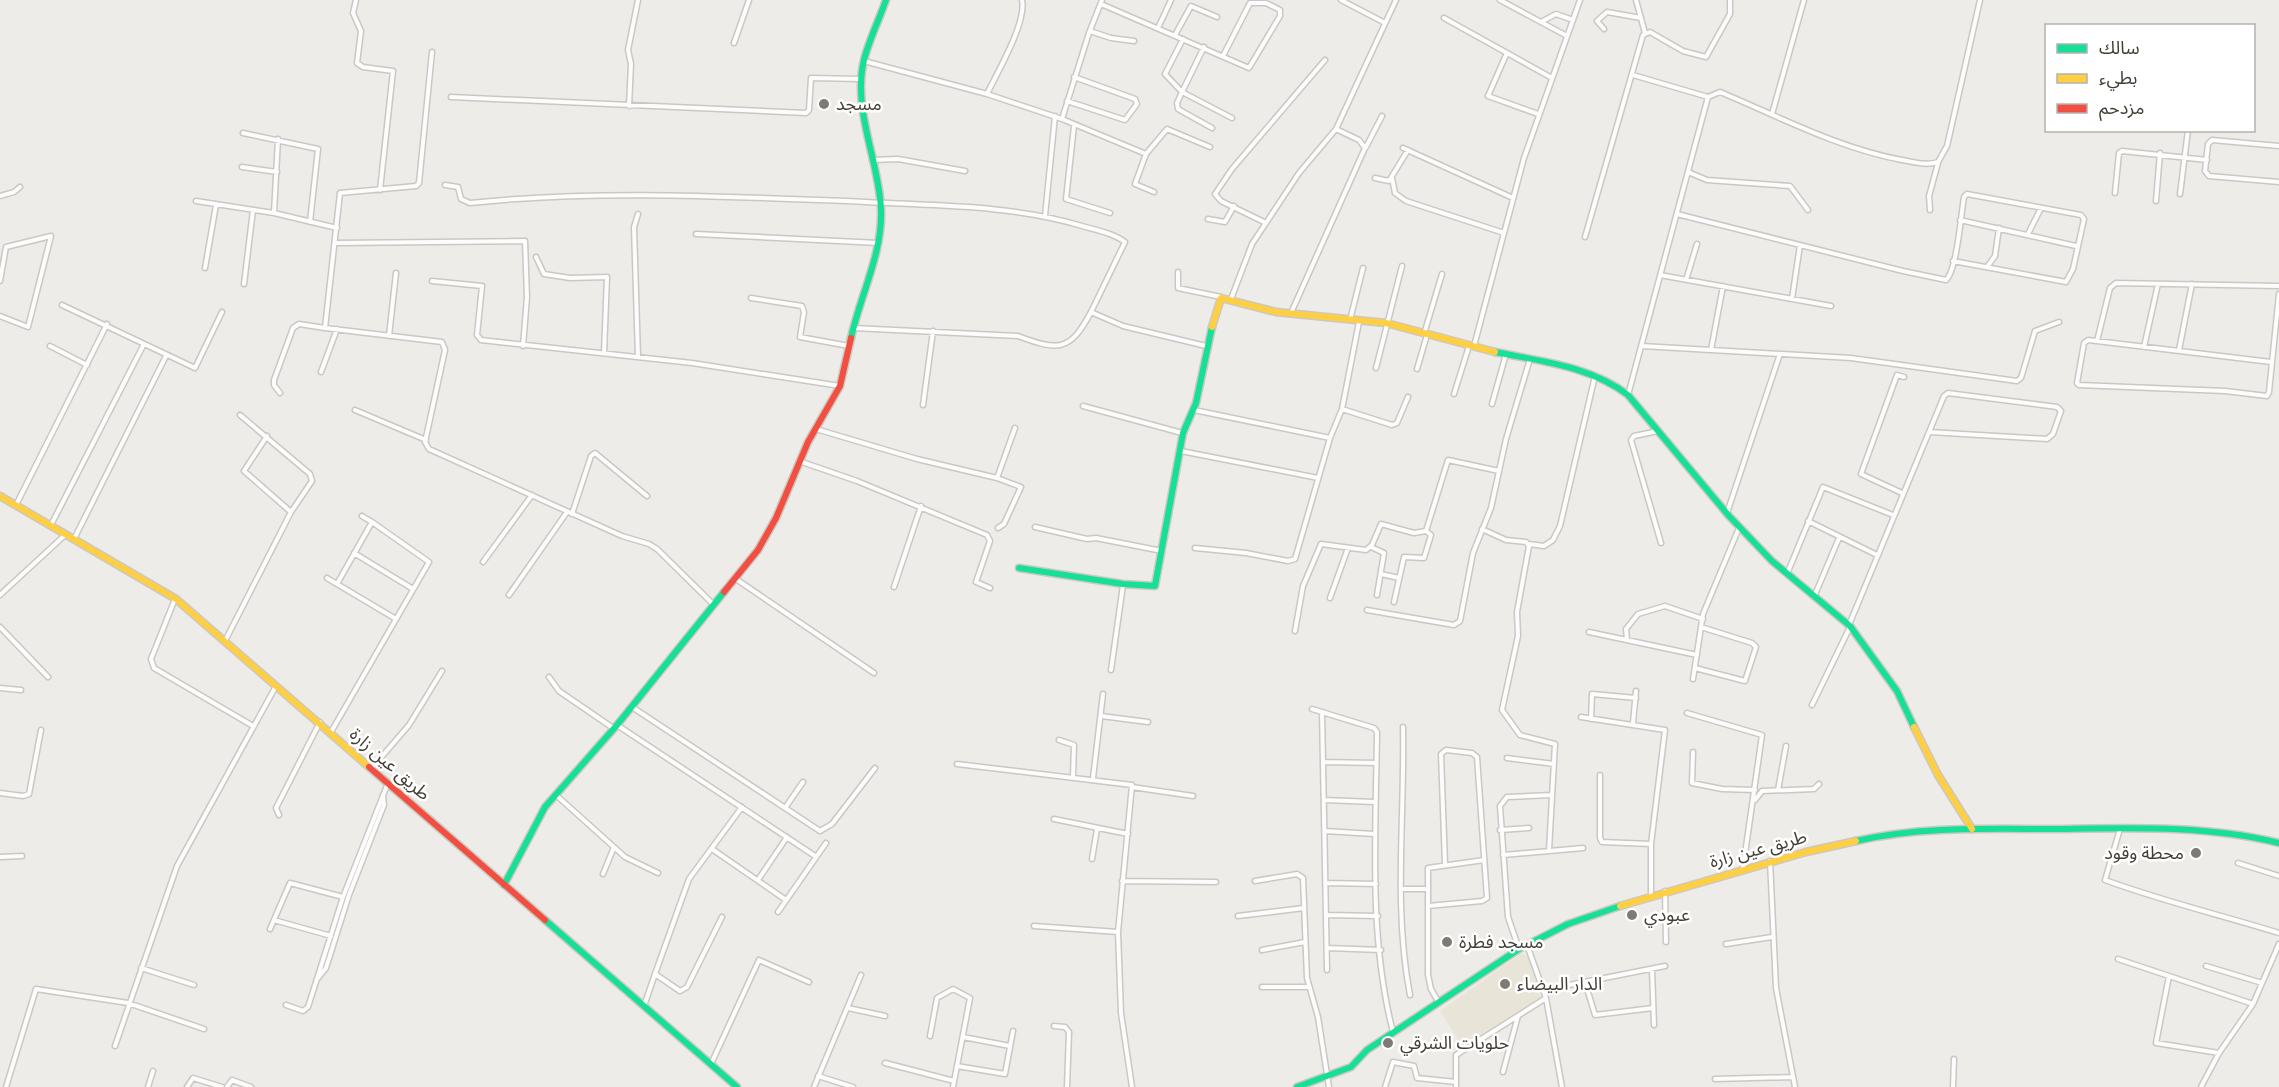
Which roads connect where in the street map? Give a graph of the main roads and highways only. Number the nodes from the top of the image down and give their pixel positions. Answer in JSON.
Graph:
{"nodes":[{"id":1,"x":886,"y":0,"type":"edge"},
{"id":2,"x":0,"y":496,"type":"edge"},
{"id":3,"x":1019,"y":567,"type":"dead end"},
{"id":4,"x":1972,"y":830,"type":"junction"},
{"id":5,"x":2279,"y":843,"type":"edge"},
{"id":6,"x":504,"y":885,"type":"junction"},
{"id":7,"x":737,"y":1087,"type":"edge"},
{"id":8,"x":1297,"y":1087,"type":"edge"}],
"edges":[{"from":1,"to":6,"type":"main road"},
{"from":2,"to":6,"type":"main road","name":"طريق عين زارة"},
{"from":3,"to":4,"type":"main road"},
{"from":4,"to":5,"type":"main road","name":"طريق عين زارة"},
{"from":4,"to":8,"type":"main road","name":"طريق عين زارة"},
{"from":6,"to":7,"type":"main road","name":"طريق عين زارة"}]}
